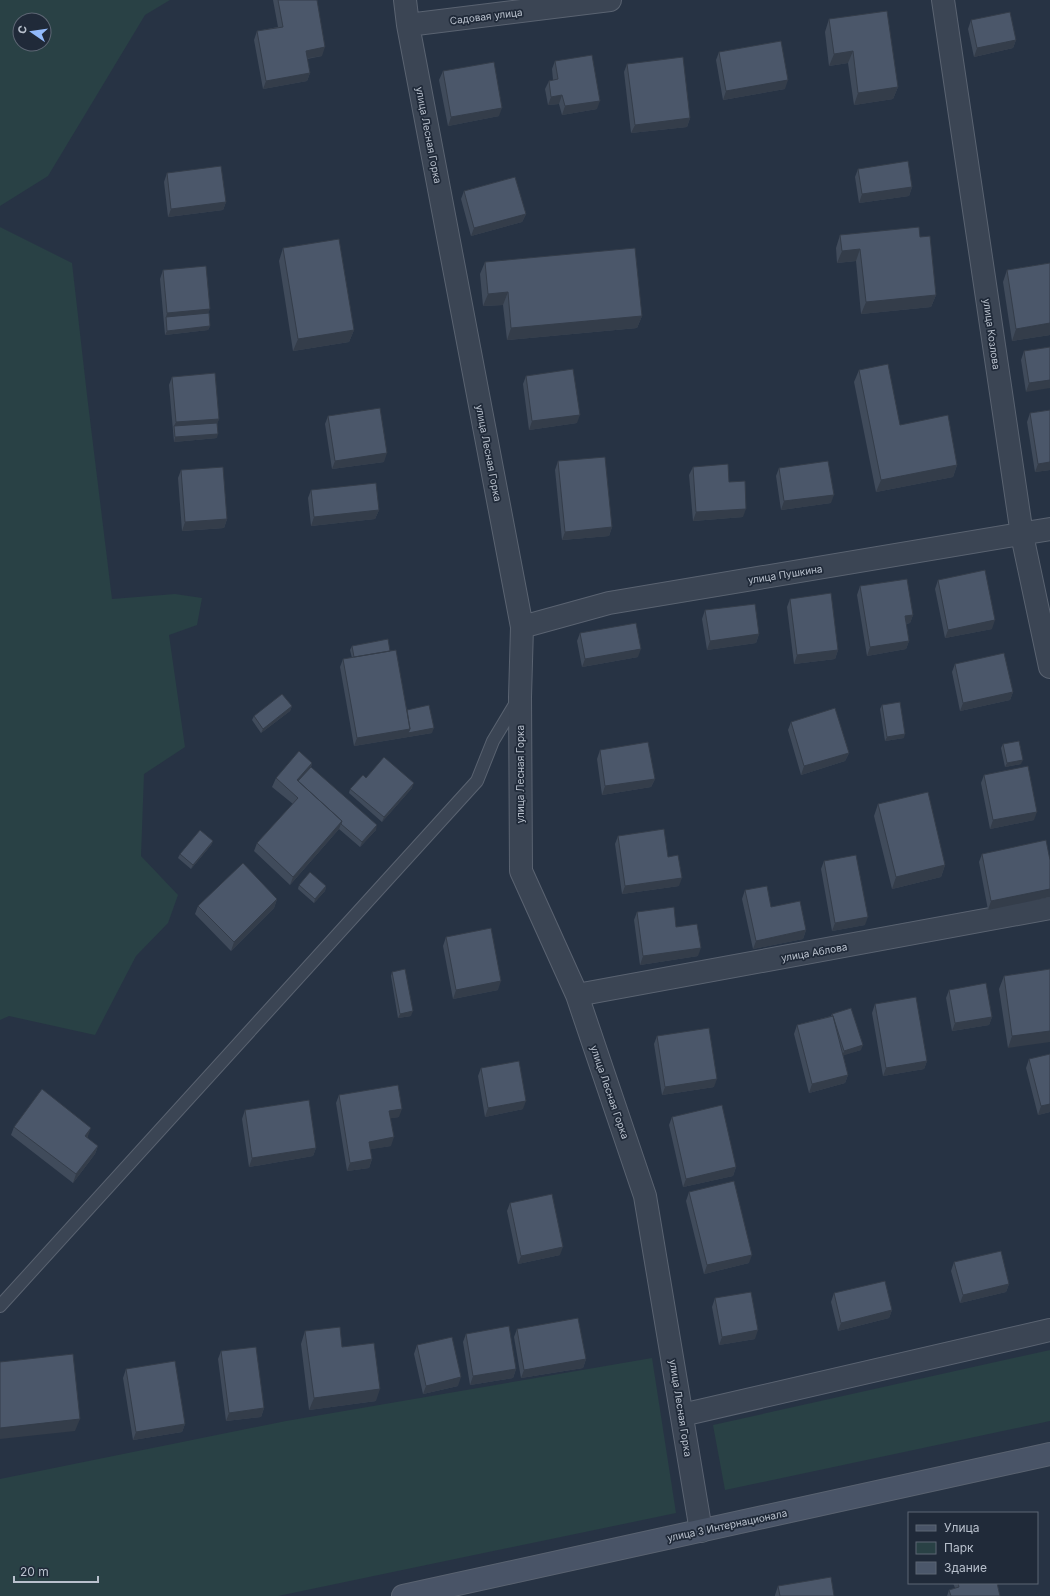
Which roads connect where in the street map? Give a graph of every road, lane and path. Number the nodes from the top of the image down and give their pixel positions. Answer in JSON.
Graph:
{"nodes":[{"id":1,"x":405,"y":0,"type":"edge"},
{"id":2,"x":610,"y":0,"type":"edge"},
{"id":3,"x":943,"y":0,"type":"edge"},
{"id":4,"x":408,"y":26,"type":"junction"},
{"id":5,"x":1050,"y":529,"type":"edge"},
{"id":6,"x":1022,"y":535,"type":"junction"},
{"id":7,"x":522,"y":627,"type":"junction"},
{"id":8,"x":1050,"y":667,"type":"edge"},
{"id":9,"x":520,"y":697,"type":"junction"},
{"id":10,"x":1050,"y":908,"type":"edge"},
{"id":11,"x":577,"y":995,"type":"junction"},
{"id":12,"x":0,"y":1306,"type":"edge"},
{"id":13,"x":1050,"y":1330,"type":"edge"},
{"id":14,"x":682,"y":1415,"type":"junction"},
{"id":15,"x":1050,"y":1454,"type":"edge"},
{"id":16,"x":701,"y":1531,"type":"junction"},
{"id":17,"x":404,"y":1596,"type":"edge"}],
"edges":[{"from":1,"to":4,"type":"street","name":"улица Лесная Горка"},
{"from":2,"to":4,"type":"street","name":"Садовая улица"},
{"from":3,"to":6,"type":"street","name":"улица Козлова"},
{"from":4,"to":7,"type":"street","name":"улица Лесная Горка"},
{"from":5,"to":6,"type":"street","name":"улица Пушкина"},
{"from":6,"to":7,"type":"street","name":"улица Пушкина"},
{"from":6,"to":8,"type":"street","name":"улица Козлова"},
{"from":7,"to":9,"type":"street","name":"улица Лесная Горка"},
{"from":9,"to":11,"type":"street","name":"улица Лесная Горка"},
{"from":9,"to":12,"type":"lane"},
{"from":10,"to":11,"type":"street","name":"улица Аблова"},
{"from":11,"to":14,"type":"street","name":"улица Лесная Горка"},
{"from":13,"to":14,"type":"street"},
{"from":14,"to":16,"type":"street","name":"улица Лесная Горка"},
{"from":15,"to":16,"type":"main road","name":"улица 3 Интернационала"},
{"from":16,"to":17,"type":"main road","name":"улица 3 Интернационала"}]}
